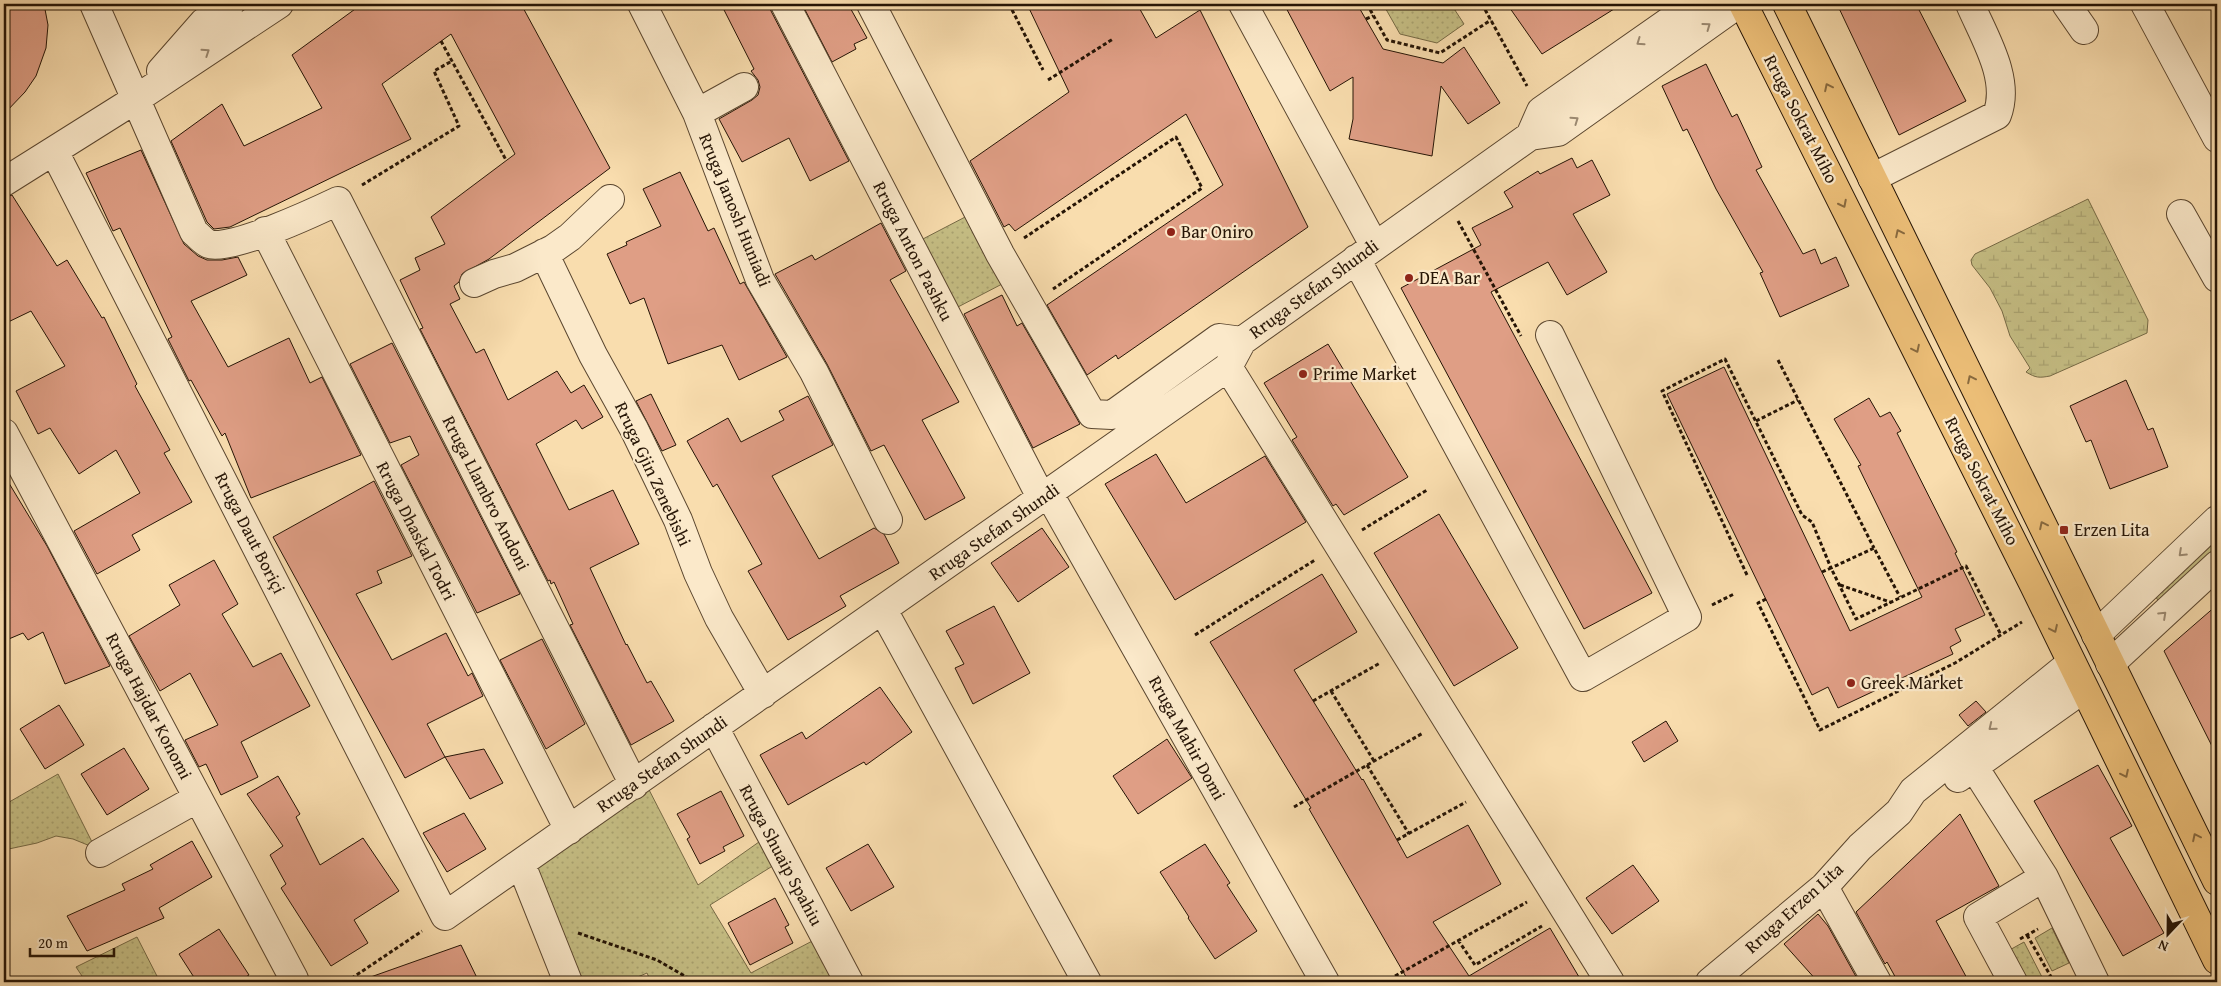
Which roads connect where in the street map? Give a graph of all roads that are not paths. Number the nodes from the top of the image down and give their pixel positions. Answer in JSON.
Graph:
{"nodes":[{"id":1,"x":94,"y":4,"type":"edge"},
{"id":2,"x":230,"y":4,"type":"edge"},
{"id":3,"x":279,"y":4,"type":"edge"},
{"id":4,"x":642,"y":4,"type":"edge"},
{"id":5,"x":784,"y":4,"type":"edge"},
{"id":6,"x":871,"y":4,"type":"edge"},
{"id":7,"x":1243,"y":4,"type":"edge"},
{"id":8,"x":1694,"y":4,"type":"edge"},
{"id":9,"x":1738,"y":4,"type":"edge"},
{"id":10,"x":1743,"y":4,"type":"edge"},
{"id":11,"x":1787,"y":4,"type":"edge"},
{"id":12,"x":1970,"y":4,"type":"edge"},
{"id":13,"x":2066,"y":4,"type":"edge"},
{"id":14,"x":2145,"y":4,"type":"edge"},
{"id":15,"x":2084,"y":30,"type":"dead end"},
{"id":16,"x":744,"y":87,"type":"dead end"},
{"id":17,"x":136,"y":99,"type":"junction"},
{"id":18,"x":697,"y":113,"type":"junction"},
{"id":19,"x":1530,"y":136,"type":"junction"},
{"id":20,"x":2217,"y":138,"type":"edge"},
{"id":21,"x":54,"y":151,"type":"junction"},
{"id":22,"x":1872,"y":178,"type":"junction"},
{"id":23,"x":4,"y":182,"type":"edge"},
{"id":24,"x":610,"y":199,"type":"dead end"},
{"id":25,"x":2181,"y":214,"type":"dead end"},
{"id":26,"x":265,"y":231,"type":"junction"},
{"id":27,"x":1365,"y":252,"type":"junction"},
{"id":28,"x":544,"y":253,"type":"junction"},
{"id":29,"x":2217,"y":278,"type":"edge"},
{"id":30,"x":474,"y":283,"type":"dead end"},
{"id":31,"x":1550,"y":335,"type":"road end"},
{"id":32,"x":1242,"y":341,"type":"junction"},
{"id":33,"x":1228,"y":367,"type":"junction"},
{"id":34,"x":4,"y":433,"type":"edge"},
{"id":35,"x":1045,"y":497,"type":"junction"},
{"id":36,"x":888,"y":520,"type":"dead end"},
{"id":37,"x":2217,"y":520,"type":"edge"},
{"id":38,"x":2217,"y":565,"type":"edge"},
{"id":39,"x":883,"y":610,"type":"junction"},
{"id":40,"x":2096,"y":635,"type":"junction"},
{"id":41,"x":2070,"y":664,"type":"junction"},
{"id":42,"x":2110,"y":664,"type":"junction"},
{"id":43,"x":2083,"y":689,"type":"junction"},
{"id":44,"x":763,"y":694,"type":"junction"},
{"id":45,"x":714,"y":727,"type":"junction"},
{"id":46,"x":1974,"y":767,"type":"junction"},
{"id":47,"x":634,"y":784,"type":"junction"},
{"id":48,"x":198,"y":798,"type":"junction"},
{"id":49,"x":1899,"y":812,"type":"junction"},
{"id":50,"x":569,"y":830,"type":"junction"},
{"id":51,"x":100,"y":853,"type":"dead end"},
{"id":52,"x":521,"y":864,"type":"junction"},
{"id":53,"x":2044,"y":877,"type":"junction"},
{"id":54,"x":2217,"y":881,"type":"edge"},
{"id":55,"x":1824,"y":887,"type":"junction"},
{"id":56,"x":445,"y":916,"type":"joint"},
{"id":57,"x":2217,"y":960,"type":"edge"},
{"id":58,"x":1737,"y":973,"type":"edge"},
{"id":59,"x":294,"y":979,"type":"dead end"},
{"id":60,"x":568,"y":982,"type":"edge"},
{"id":61,"x":849,"y":982,"type":"edge"},
{"id":62,"x":1087,"y":982,"type":"edge"},
{"id":63,"x":1325,"y":982,"type":"edge"},
{"id":64,"x":1610,"y":982,"type":"edge"},
{"id":65,"x":1710,"y":982,"type":"edge"},
{"id":66,"x":1877,"y":982,"type":"edge"},
{"id":67,"x":2013,"y":982,"type":"edge"},
{"id":68,"x":2095,"y":982,"type":"edge"}],
"edges":[{"from":1,"to":17,"type":"street"},
{"from":2,"to":17,"type":"street"},
{"from":17,"to":3,"type":"street","one_way":true},
{"from":4,"to":18,"type":"street","name":"Rruga Janosh Huniadi"},
{"from":5,"to":35,"type":"street","name":"Rruga Anton Pashku"},
{"from":6,"to":32,"type":"street"},
{"from":7,"to":27,"type":"street"},
{"from":8,"to":19,"type":"street","one_way":true},
{"from":19,"to":9,"type":"street","name":"Rruga Stefan Shundi","one_way":true},
{"from":10,"to":41,"type":"main road","name":"Rruga Sokrat Miho","one_way":true},
{"from":22,"to":11,"type":"main road","name":"Rruga Sokrat Miho","one_way":true},
{"from":12,"to":22,"type":"street"},
{"from":13,"to":15,"type":"street"},
{"from":14,"to":20,"type":"street"},
{"from":16,"to":18,"type":"street"},
{"from":17,"to":21,"type":"street"},
{"from":17,"to":26,"type":"street"},
{"from":18,"to":36,"type":"street","name":"Rruga Janosh Huniadi"},
{"from":19,"to":27,"type":"street","name":"Rruga Stefan Shundi"},
{"from":21,"to":23,"type":"street"},
{"from":21,"to":56,"type":"street","name":"Rruga Daut Boriçi"},
{"from":40,"to":22,"type":"main road","name":"Rruga Sokrat Miho","one_way":true},
{"from":24,"to":28,"type":"street"},
{"from":25,"to":29,"type":"street"},
{"from":26,"to":47,"type":"street","name":"Rruga Llambro Andoni"},
{"from":26,"to":50,"type":"street","name":"Rruga Dhaskal Todri"},
{"from":27,"to":31,"type":"street"},
{"from":27,"to":32,"type":"street","name":"Rruga Stefan Shundi"},
{"from":28,"to":30,"type":"street"},
{"from":28,"to":44,"type":"street","name":"Rruga Gjin Zenebishi"},
{"from":32,"to":33,"type":"street","name":"Rruga Stefan Shundi"},
{"from":33,"to":35,"type":"street","name":"Rruga Stefan Shundi"},
{"from":33,"to":64,"type":"street"},
{"from":34,"to":48,"type":"street","name":"Rruga Hajdar Konomi"},
{"from":35,"to":39,"type":"street","name":"Rruga Stefan Shundi"},
{"from":35,"to":63,"type":"street","name":"Rruga Mahir Domi"},
{"from":37,"to":40,"type":"street","one_way":true},
{"from":42,"to":38,"type":"street","one_way":true},
{"from":39,"to":44,"type":"street","name":"Rruga Stefan Shundi"},
{"from":39,"to":62,"type":"street"},
{"from":40,"to":41,"type":"main road"},
{"from":40,"to":42,"type":"main road","name":"Rruga Sokrat Miho"},
{"from":41,"to":43,"type":"main road","name":"Rruga Sokrat Miho"},
{"from":41,"to":49,"type":"street","name":"Rruga Erzen Lita","one_way":true},
{"from":42,"to":43,"type":"main road"},
{"from":54,"to":42,"type":"main road","name":"Rruga Sokrat Miho","one_way":true},
{"from":43,"to":46,"type":"street","name":"Rruga Erzen Lita"},
{"from":43,"to":57,"type":"main road","name":"Rruga Sokrat Miho","one_way":true},
{"from":44,"to":45,"type":"street","name":"Rruga Stefan Shundi"},
{"from":45,"to":47,"type":"street","name":"Rruga Stefan Shundi"},
{"from":45,"to":61,"type":"street","name":"Rruga Shuaip Spahiu"},
{"from":46,"to":49,"type":"street","name":"Rruga Erzen Lita"},
{"from":46,"to":53,"type":"street"},
{"from":47,"to":50,"type":"street","name":"Rruga Stefan Shundi"},
{"from":48,"to":51,"type":"street"},
{"from":48,"to":59,"type":"street","name":"Rruga Hajdar Konomi"},
{"from":49,"to":55,"type":"street","name":"Rruga Erzen Lita"},
{"from":50,"to":52,"type":"street","name":"Rruga Stefan Shundi"},
{"from":52,"to":56,"type":"street","name":"Rruga Stefan Shundi"},
{"from":52,"to":60,"type":"street"},
{"from":53,"to":67,"type":"street"},
{"from":53,"to":68,"type":"street"},
{"from":55,"to":58,"type":"street","name":"Rruga Erzen Lita"},
{"from":55,"to":66,"type":"street"},
{"from":58,"to":65,"type":"street","name":"Rruga Erzen Lita"}]}
